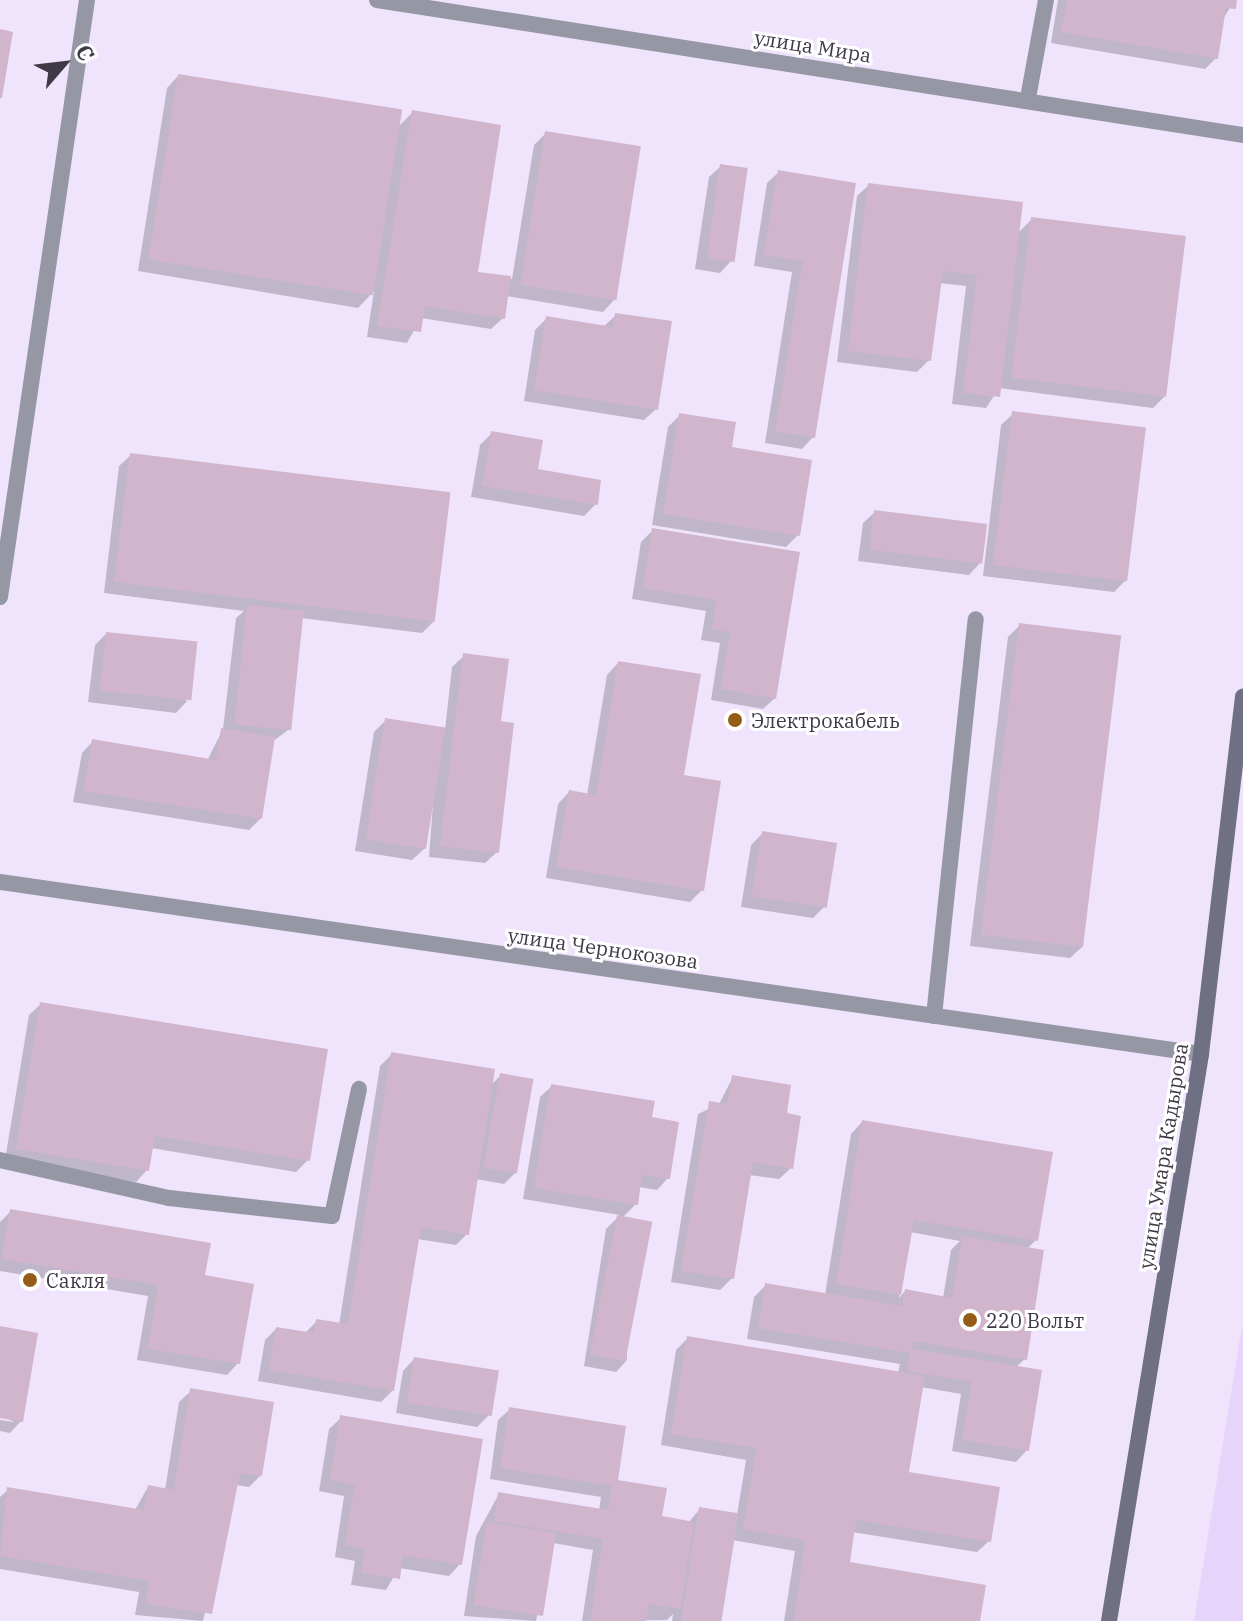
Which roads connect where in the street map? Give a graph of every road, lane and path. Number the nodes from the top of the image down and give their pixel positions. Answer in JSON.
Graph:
{"nodes":[{"id":1,"x":87,"y":0,"type":"edge"},
{"id":2,"x":377,"y":0,"type":"edge"},
{"id":3,"x":1046,"y":0,"type":"edge"},
{"id":4,"x":1028,"y":98,"type":"junction"},
{"id":5,"x":1243,"y":135,"type":"edge"},
{"id":6,"x":0,"y":597,"type":"edge"},
{"id":7,"x":976,"y":619,"type":"dead end"},
{"id":8,"x":1243,"y":696,"type":"edge"},
{"id":9,"x":0,"y":882,"type":"edge"},
{"id":10,"x":934,"y":1016,"type":"junction"},
{"id":11,"x":1201,"y":1054,"type":"junction"},
{"id":12,"x":359,"y":1089,"type":"dead end"},
{"id":13,"x":0,"y":1160,"type":"edge"},
{"id":14,"x":1109,"y":1621,"type":"edge"}],
"edges":[{"from":1,"to":6,"type":"street"},
{"from":2,"to":4,"type":"street","name":"улица Мира"},
{"from":3,"to":4,"type":"street"},
{"from":4,"to":5,"type":"street","name":"улица Мира"},
{"from":7,"to":10,"type":"street"},
{"from":8,"to":11,"type":"main road","name":"улица Умара Кадырова"},
{"from":9,"to":10,"type":"street","name":"улица Чернокозова"},
{"from":10,"to":11,"type":"street","name":"улица Чернокозова"},
{"from":11,"to":14,"type":"main road","name":"улица Умара Кадырова"},
{"from":12,"to":13,"type":"street"}]}
